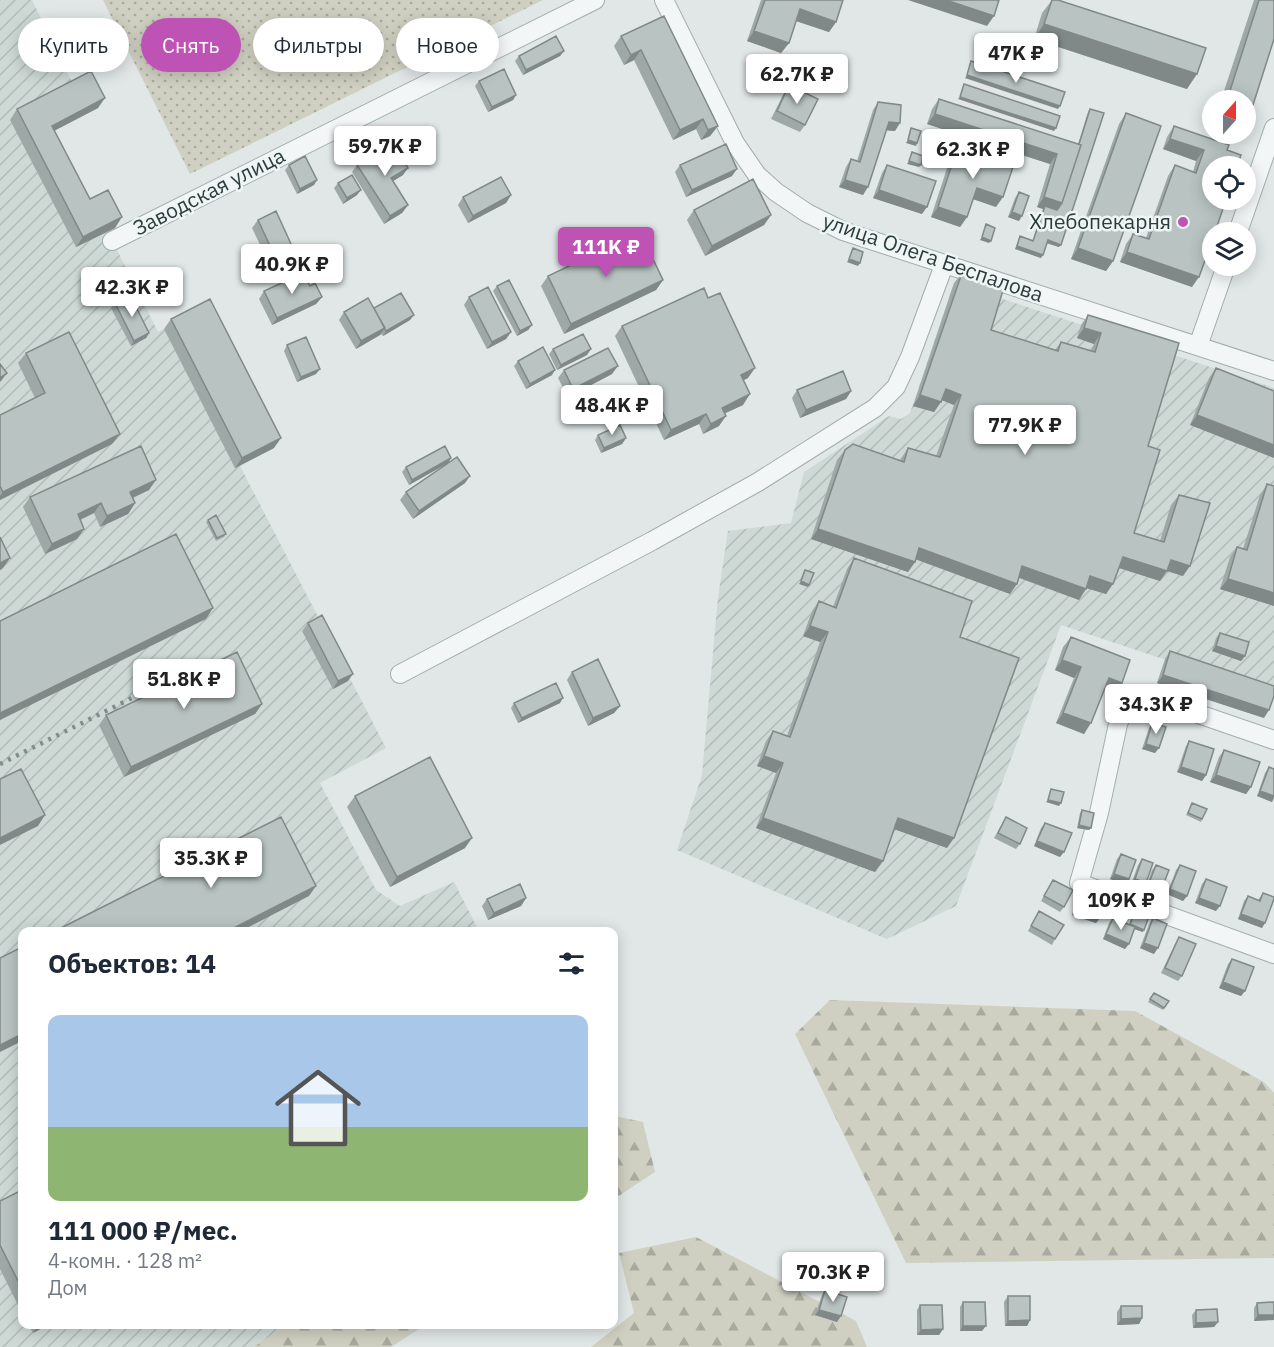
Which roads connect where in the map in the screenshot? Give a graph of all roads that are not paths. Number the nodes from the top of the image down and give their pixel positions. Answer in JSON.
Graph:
{"nodes":[{"id":1,"x":595,"y":0,"type":"edge"},
{"id":2,"x":664,"y":0,"type":"edge"},
{"id":3,"x":1274,"y":128,"type":"edge"},
{"id":4,"x":1241,"y":222,"type":"edge"},
{"id":5,"x":112,"y":241,"type":"dead end"},
{"id":6,"x":944,"y":264,"type":"junction"},
{"id":7,"x":1222,"y":276,"type":"edge"},
{"id":8,"x":1198,"y":346,"type":"junction"},
{"id":9,"x":1274,"y":371,"type":"edge"},
{"id":10,"x":399,"y":674,"type":"dead end"},
{"id":11,"x":1274,"y":740,"type":"edge"},
{"id":12,"x":1274,"y":954,"type":"edge"}],
"edges":[{"from":1,"to":5,"type":"street","name":"Заводская улица"},
{"from":2,"to":6,"type":"street","name":"улица Олега Беспалова"},
{"from":3,"to":4,"type":"street"},
{"from":6,"to":8,"type":"street","name":"улица Олега Беспалова"},
{"from":6,"to":10,"type":"street"},
{"from":7,"to":8,"type":"street"},
{"from":8,"to":9,"type":"street","name":"улица Олега Беспалова"},
{"from":11,"to":12,"type":"street"}]}
